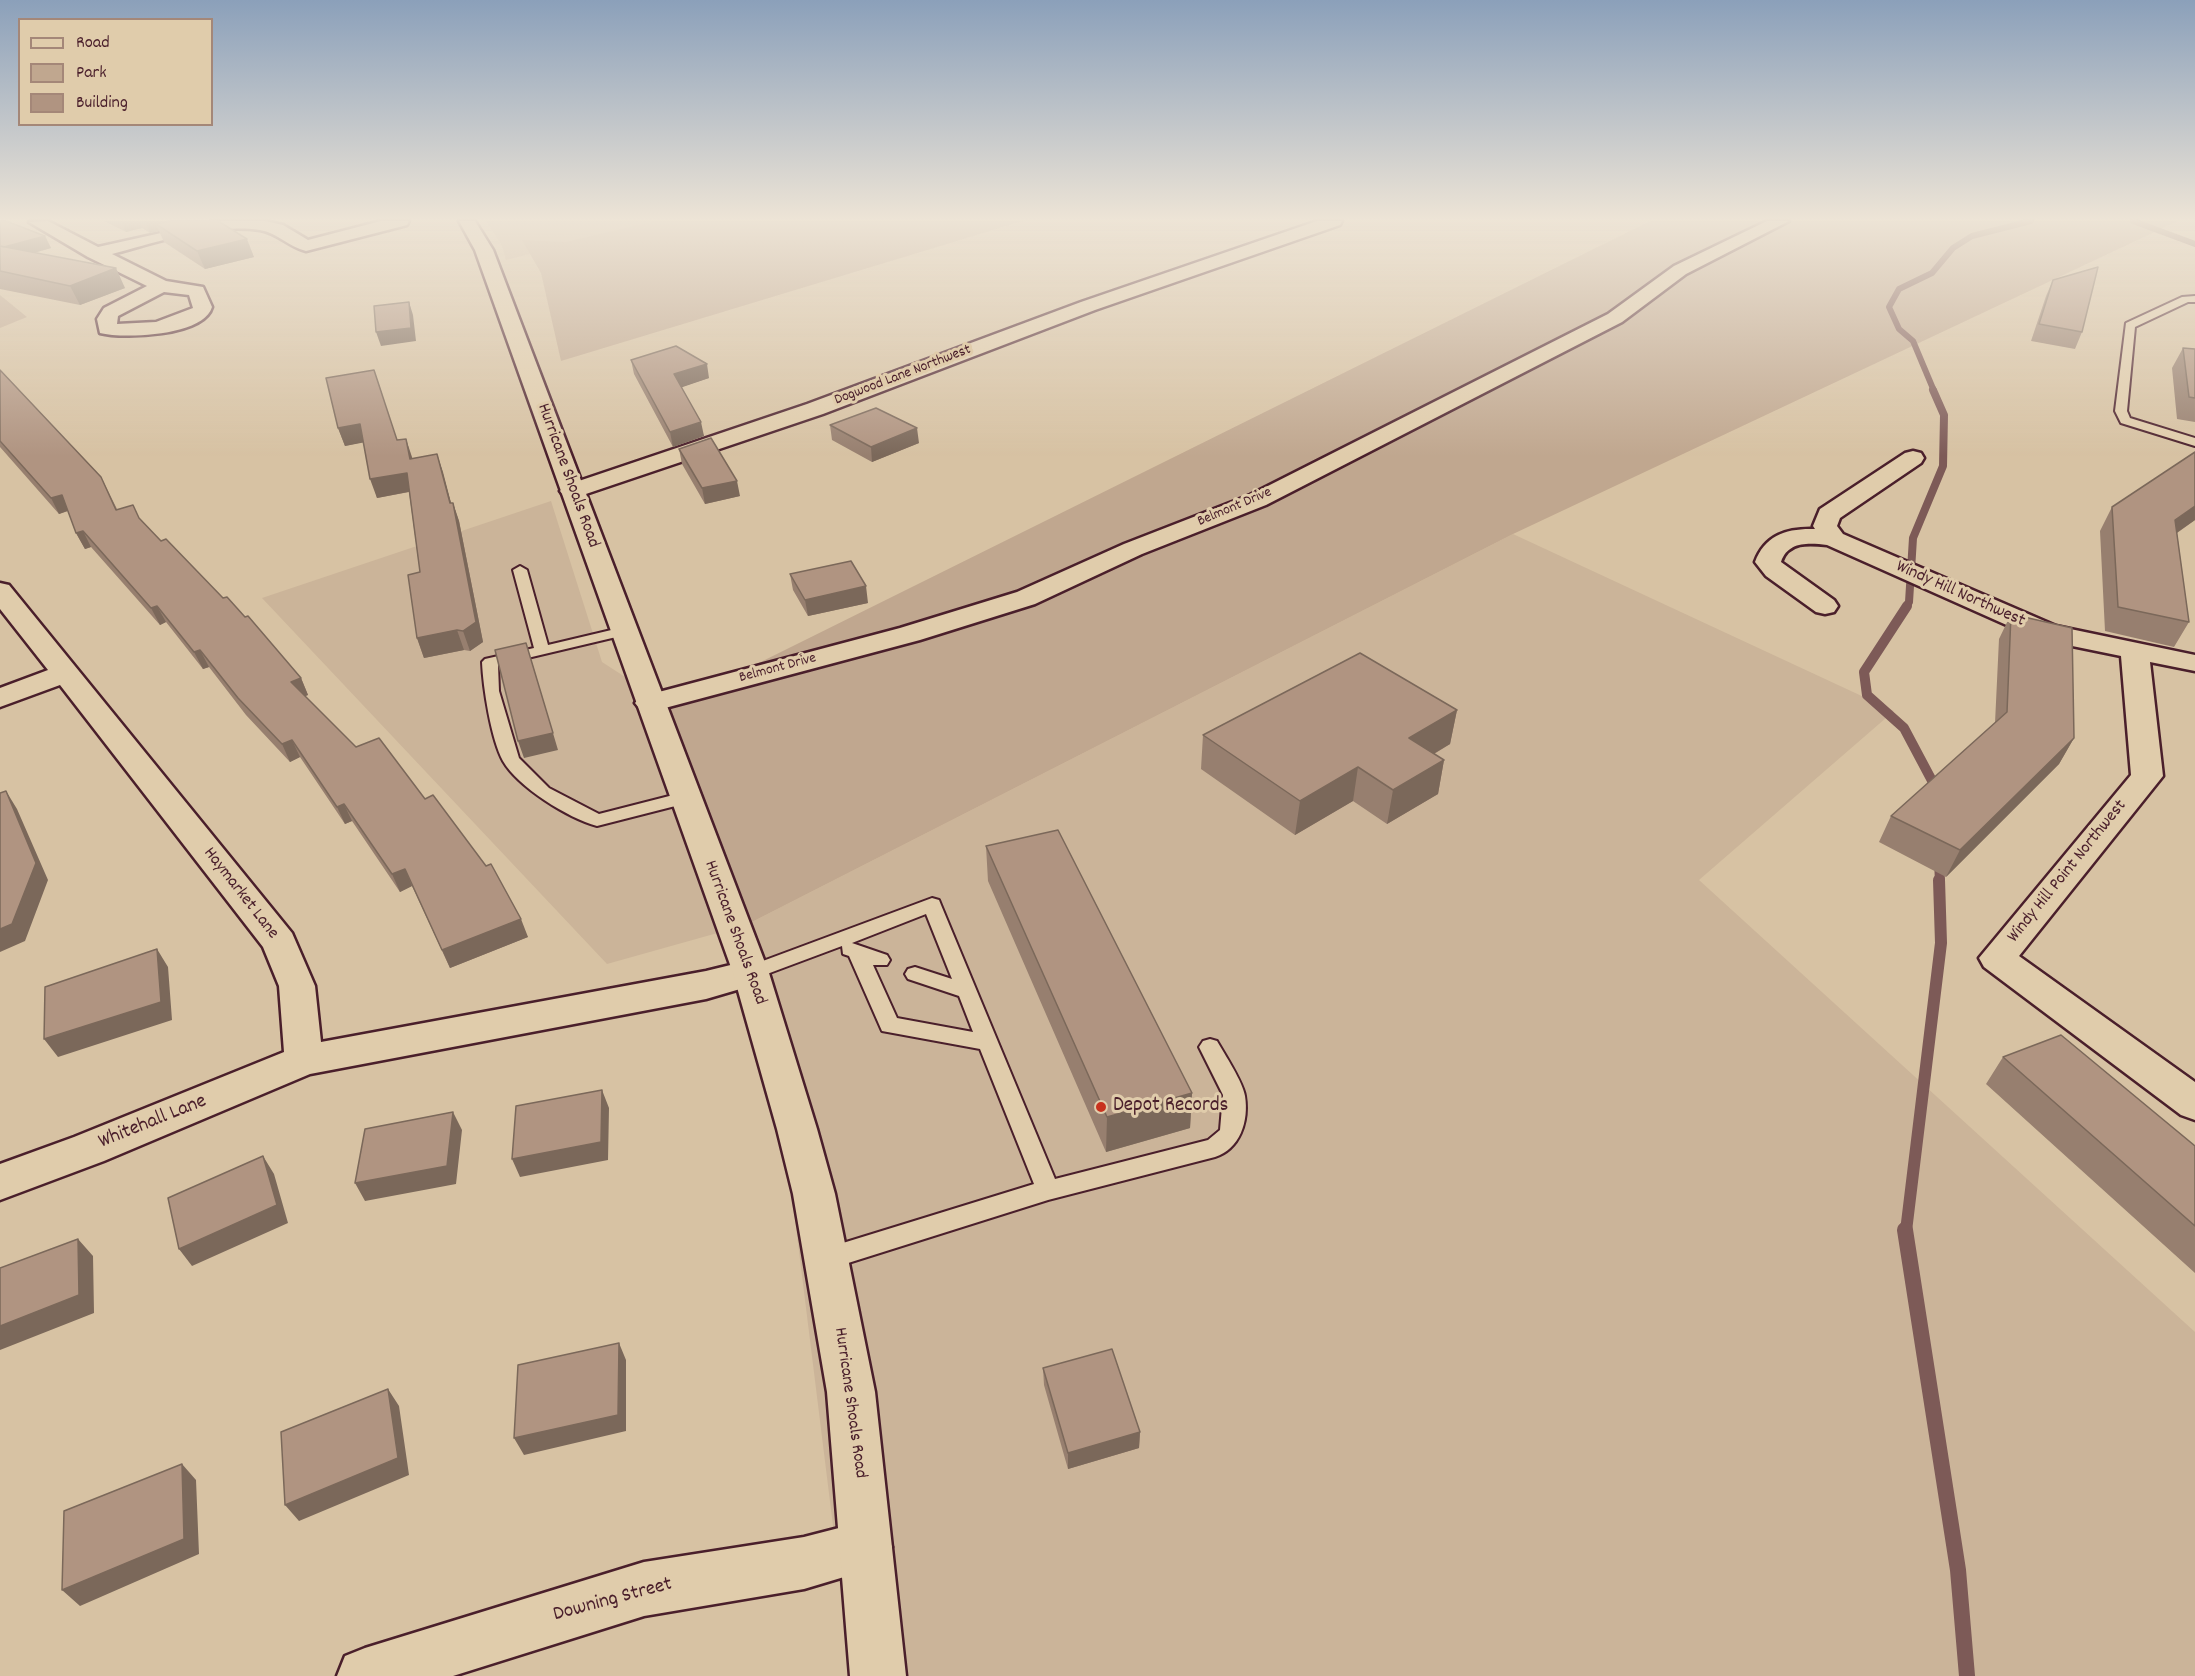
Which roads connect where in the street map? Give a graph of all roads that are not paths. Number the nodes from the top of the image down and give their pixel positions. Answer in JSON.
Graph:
{"nodes":[{"id":1,"x":502,"y":299,"type":"edge"},
{"id":2,"x":1108,"y":299,"type":"edge"},
{"id":3,"x":1640,"y":299,"type":"edge"},
{"id":4,"x":2186,"y":299,"type":"edge"},
{"id":5,"x":2195,"y":442,"type":"edge"},
{"id":6,"x":1913,"y":458,"type":"dead end"},
{"id":7,"x":572,"y":490,"type":"junction"},
{"id":8,"x":1834,"y":539,"type":"junction"},
{"id":9,"x":520,"y":570,"type":"dead end"},
{"id":10,"x":0,"y":591,"type":"edge"},
{"id":11,"x":1824,"y":606,"type":"dead end"},
{"id":12,"x":624,"y":631,"type":"junction"},
{"id":13,"x":542,"y":651,"type":"junction"},
{"id":14,"x":2135,"y":651,"type":"junction"},
{"id":15,"x":2195,"y":663,"type":"edge"},
{"id":16,"x":65,"y":674,"type":"junction"},
{"id":17,"x":0,"y":698,"type":"edge"},
{"id":18,"x":650,"y":703,"type":"junction"},
{"id":19,"x":685,"y":798,"type":"junction"},
{"id":20,"x":832,"y":943,"type":"junction"},
{"id":21,"x":857,"y":951,"type":"junction"},
{"id":22,"x":880,"y":960,"type":"dead end"},
{"id":23,"x":751,"y":973,"type":"junction"},
{"id":24,"x":915,"y":974,"type":"dead end"},
{"id":25,"x":969,"y":992,"type":"junction"},
{"id":26,"x":990,"y":1043,"type":"junction"},
{"id":27,"x":1210,"y":1047,"type":"dead end"},
{"id":28,"x":304,"y":1060,"type":"junction"},
{"id":29,"x":2195,"y":1104,"type":"edge"},
{"id":30,"x":0,"y":1182,"type":"edge"},
{"id":31,"x":1048,"y":1190,"type":"junction"},
{"id":32,"x":826,"y":1259,"type":"junction"},
{"id":33,"x":866,"y":1547,"type":"junction"},
{"id":34,"x":365,"y":1676,"type":"edge"},
{"id":35,"x":878,"y":1676,"type":"edge"}],
"edges":[{"from":1,"to":7,"type":"street","name":"Hurricane Shoals Road"},
{"from":2,"to":7,"type":"street","name":"Dogwood Lane Northwest"},
{"from":3,"to":18,"type":"street","name":"Belmont Drive"},
{"from":4,"to":5,"type":"lane"},
{"from":6,"to":8,"type":"street"},
{"from":7,"to":12,"type":"street","name":"Hurricane Shoals Road"},
{"from":8,"to":11,"type":"street","name":"Windy Hill Northwest"},
{"from":8,"to":14,"type":"street","name":"Windy Hill Northwest"},
{"from":9,"to":13,"type":"lane"},
{"from":10,"to":16,"type":"street","name":"Haymarket Lane"},
{"from":12,"to":13,"type":"lane"},
{"from":12,"to":18,"type":"street","name":"Hurricane Shoals Road"},
{"from":13,"to":19,"type":"lane"},
{"from":14,"to":15,"type":"street","name":"Windy Hill Northwest"},
{"from":14,"to":29,"type":"street","name":"Windy Hill Point Northwest"},
{"from":16,"to":17,"type":"street"},
{"from":16,"to":28,"type":"street","name":"Haymarket Lane"},
{"from":18,"to":19,"type":"street","name":"Hurricane Shoals Road"},
{"from":19,"to":23,"type":"street","name":"Hurricane Shoals Road"},
{"from":20,"to":21,"type":"lane"},
{"from":20,"to":23,"type":"lane"},
{"from":20,"to":25,"type":"lane"},
{"from":21,"to":22,"type":"lane"},
{"from":21,"to":26,"type":"lane"},
{"from":23,"to":28,"type":"street"},
{"from":23,"to":32,"type":"street","name":"Hurricane Shoals Road"},
{"from":24,"to":25,"type":"lane"},
{"from":25,"to":26,"type":"lane"},
{"from":26,"to":31,"type":"lane"},
{"from":27,"to":31,"type":"lane"},
{"from":28,"to":30,"type":"street","name":"Whitehall Lane"},
{"from":31,"to":32,"type":"lane"},
{"from":32,"to":33,"type":"street","name":"Hurricane Shoals Road"},
{"from":33,"to":34,"type":"street","name":"Downing Street"},
{"from":33,"to":35,"type":"street","name":"Hurricane Shoals Road"}]}
